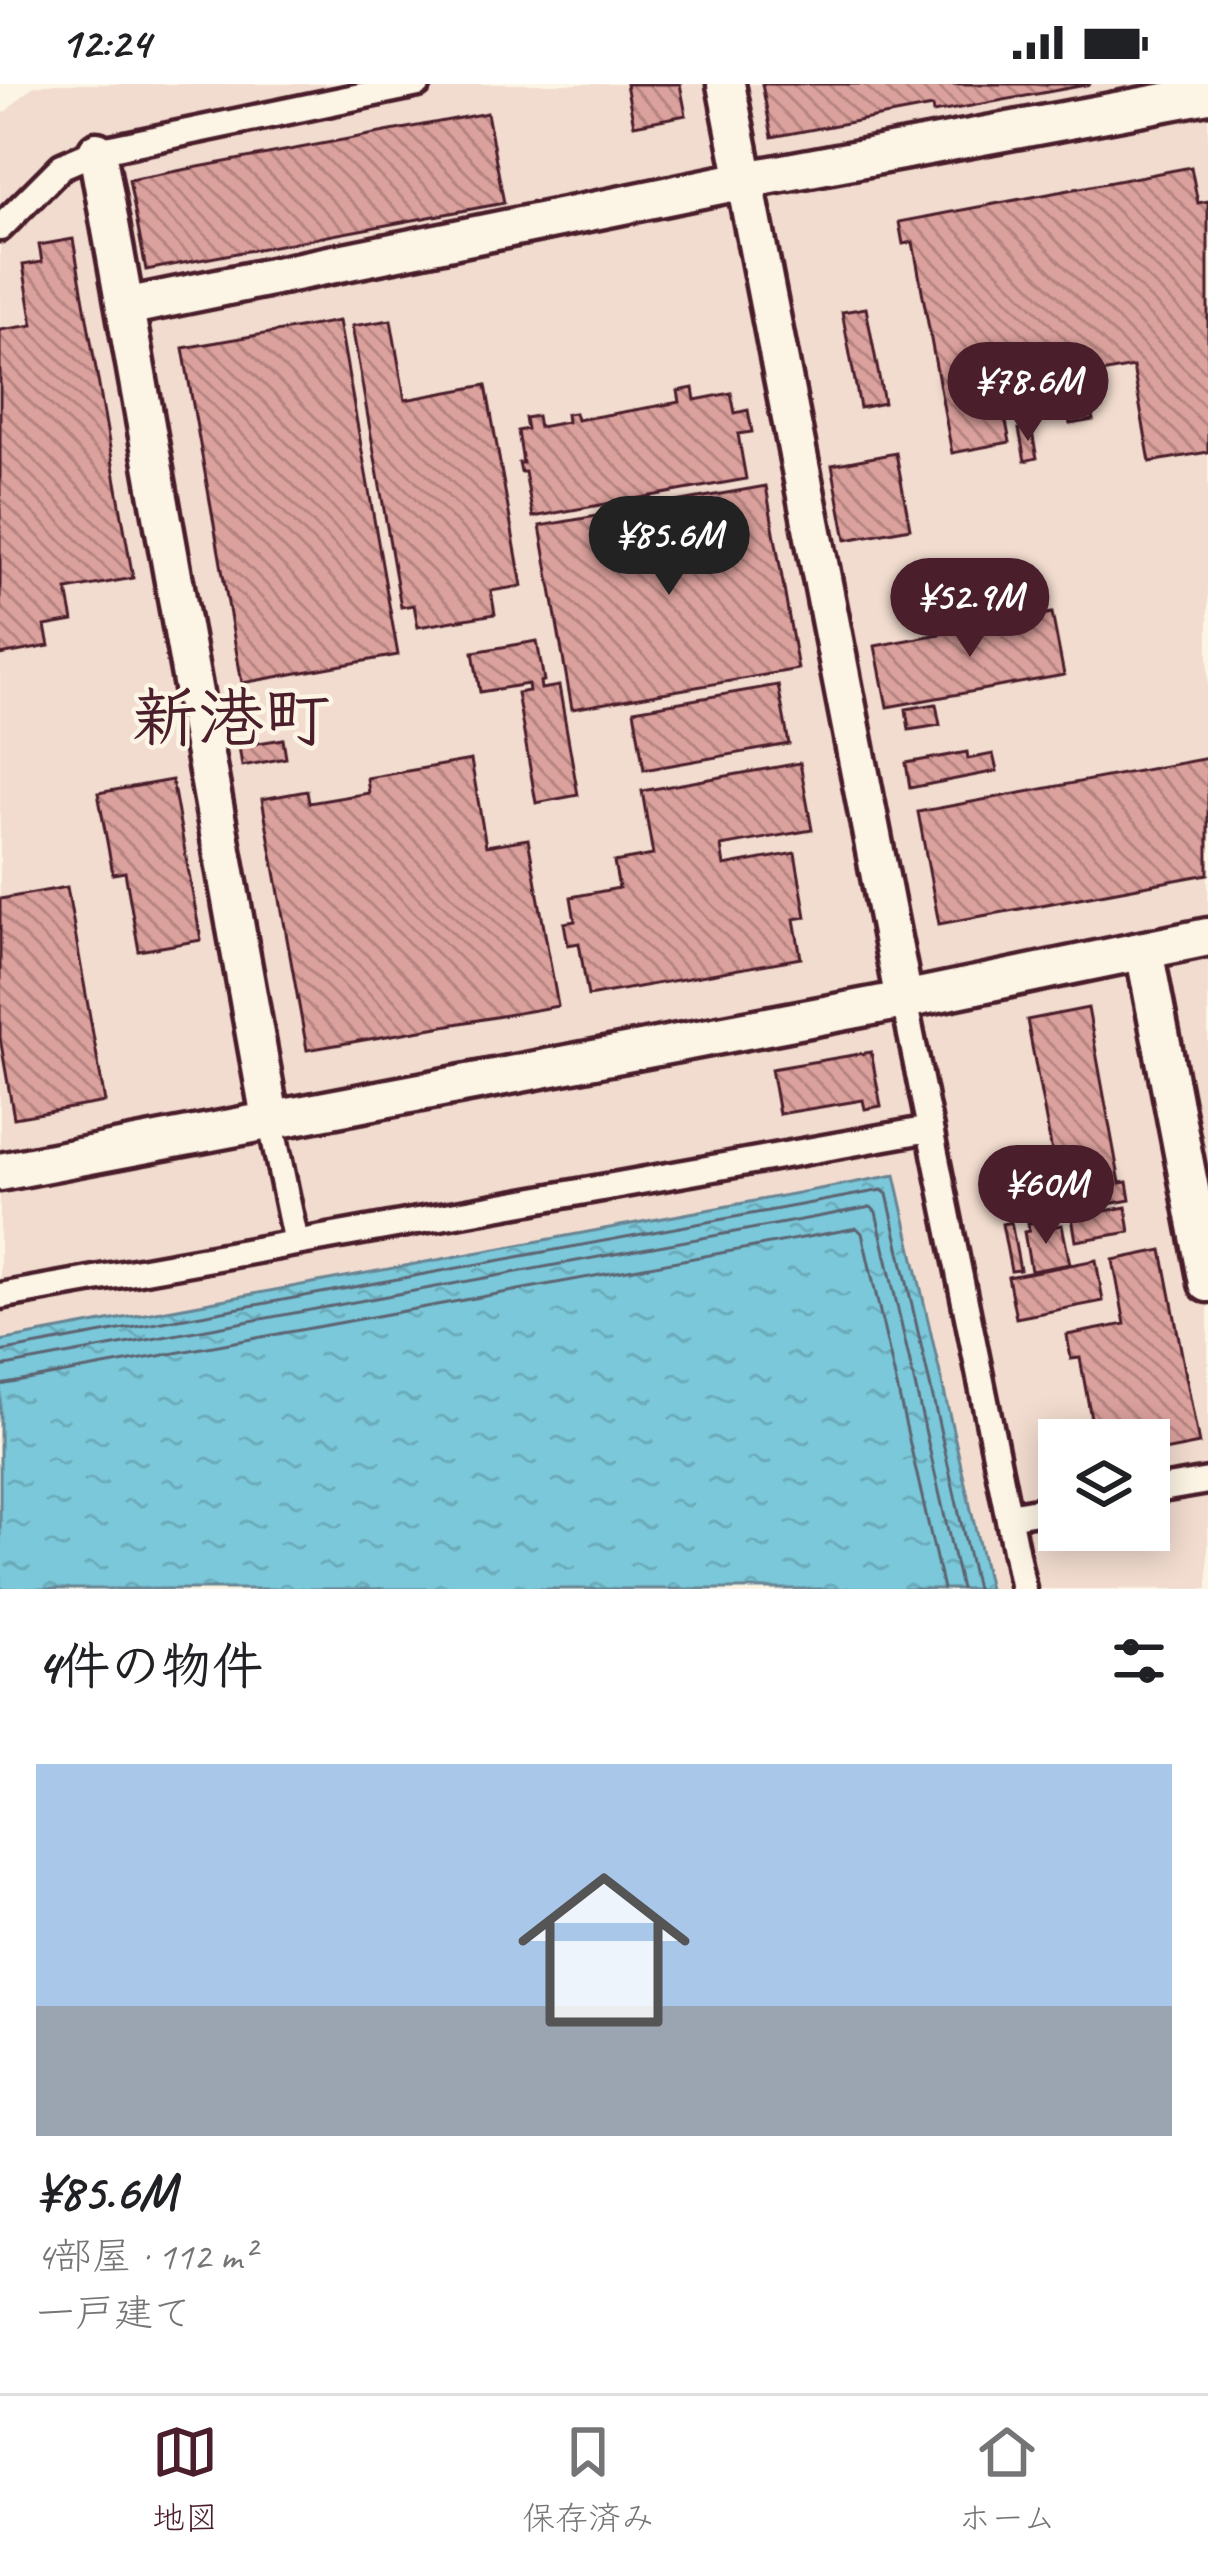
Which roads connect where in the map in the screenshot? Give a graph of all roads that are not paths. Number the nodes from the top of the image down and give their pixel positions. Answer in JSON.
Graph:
{"nodes":[{"id":1,"x":418,"y":84,"type":"edge"},
{"id":2,"x":726,"y":84,"type":"edge"},
{"id":3,"x":1208,"y":94,"type":"edge"},
{"id":4,"x":97,"y":151,"type":"junction"},
{"id":5,"x":745,"y":180,"type":"junction"},
{"id":6,"x":0,"y":228,"type":"edge"},
{"id":7,"x":125,"y":308,"type":"junction"},
{"id":8,"x":1208,"y":937,"type":"edge"},
{"id":9,"x":1144,"y":950,"type":"junction"},
{"id":10,"x":904,"y":1000,"type":"junction"},
{"id":11,"x":270,"y":1118,"type":"junction"},
{"id":12,"x":930,"y":1129,"type":"junction"},
{"id":13,"x":0,"y":1172,"type":"edge"},
{"id":14,"x":296,"y":1243,"type":"junction"},
{"id":15,"x":1208,"y":1282,"type":"edge"},
{"id":16,"x":0,"y":1297,"type":"edge"},
{"id":17,"x":1208,"y":1481,"type":"edge"},
{"id":18,"x":1170,"y":1487,"type":"edge"},
{"id":19,"x":1038,"y":1511,"type":"edge"},
{"id":20,"x":1009,"y":1516,"type":"junction"},
{"id":21,"x":1023,"y":1589,"type":"edge"}],
"edges":[{"from":1,"to":4,"type":"street"},
{"from":2,"to":5,"type":"street"},
{"from":3,"to":5,"type":"street"},
{"from":4,"to":6,"type":"street"},
{"from":4,"to":7,"type":"street"},
{"from":5,"to":7,"type":"street"},
{"from":5,"to":10,"type":"street"},
{"from":7,"to":11,"type":"street"},
{"from":8,"to":9,"type":"street"},
{"from":9,"to":10,"type":"street"},
{"from":9,"to":15,"type":"street"},
{"from":10,"to":11,"type":"street"},
{"from":10,"to":12,"type":"street"},
{"from":11,"to":13,"type":"street"},
{"from":11,"to":14,"type":"street"},
{"from":12,"to":14,"type":"street"},
{"from":12,"to":20,"type":"street"},
{"from":14,"to":16,"type":"street"},
{"from":17,"to":18,"type":"street"},
{"from":19,"to":20,"type":"street"},
{"from":20,"to":21,"type":"street"}]}
